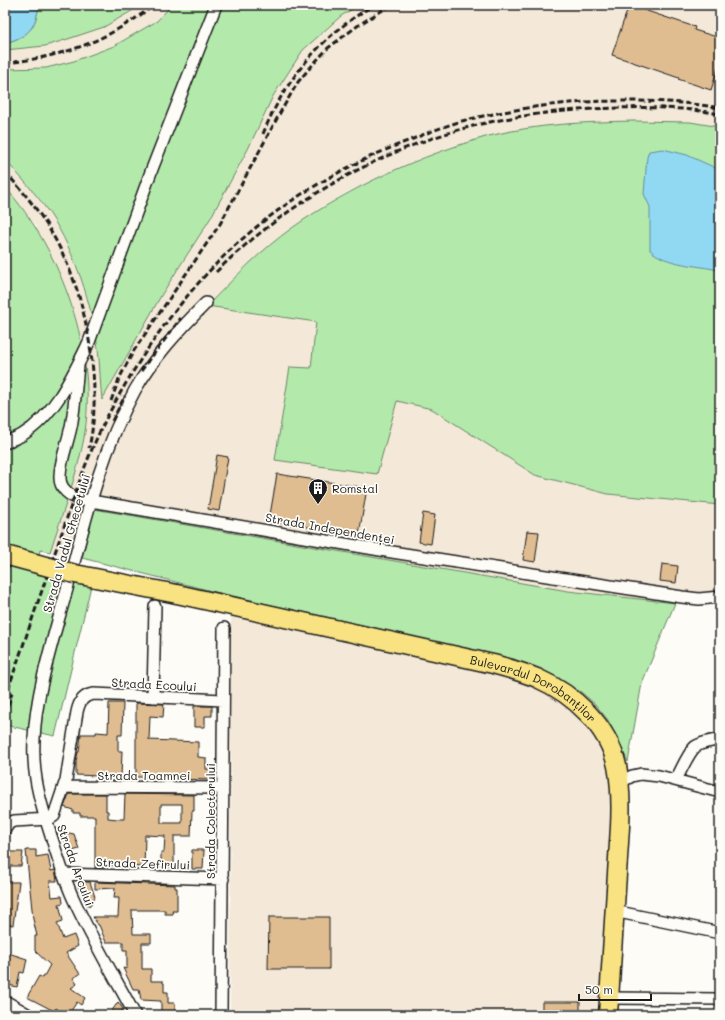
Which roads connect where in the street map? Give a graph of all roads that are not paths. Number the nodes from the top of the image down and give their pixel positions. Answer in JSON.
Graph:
{"nodes":[{"id":1,"x":216,"y":5,"type":"edge"},
{"id":2,"x":206,"y":303,"type":"dead end"},
{"id":3,"x":78,"y":366,"type":"junction"},
{"id":4,"x":5,"y":443,"type":"edge"},
{"id":5,"x":91,"y":501,"type":"junction"},
{"id":6,"x":5,"y":554,"type":"edge"},
{"id":7,"x":720,"y":597,"type":"edge"},
{"id":8,"x":155,"y":606,"type":"dead end"},
{"id":9,"x":224,"y":628,"type":"dead end"},
{"id":10,"x":84,"y":697,"type":"joint"},
{"id":11,"x":153,"y":697,"type":"junction"},
{"id":12,"x":223,"y":700,"type":"junction"},
{"id":13,"x":720,"y":740,"type":"edge"},
{"id":14,"x":676,"y":780,"type":"junction"},
{"id":15,"x":619,"y":783,"type":"junction"},
{"id":16,"x":64,"y":787,"type":"junction"},
{"id":17,"x":223,"y":788,"type":"junction"},
{"id":18,"x":720,"y":792,"type":"edge"},
{"id":19,"x":46,"y":820,"type":"junction"},
{"id":20,"x":5,"y":829,"type":"edge"},
{"id":21,"x":64,"y":874,"type":"junction"},
{"id":22,"x":223,"y":878,"type":"junction"},
{"id":23,"x":614,"y":911,"type":"junction"},
{"id":24,"x":720,"y":933,"type":"edge"},
{"id":25,"x":720,"y":998,"type":"edge"},
{"id":26,"x":5,"y":1001,"type":"edge"},
{"id":27,"x":609,"y":1006,"type":"edge"},
{"id":28,"x":29,"y":1015,"type":"edge"},
{"id":29,"x":135,"y":1015,"type":"edge"},
{"id":30,"x":221,"y":1015,"type":"edge"}],
"edges":[{"from":1,"to":3,"type":"street"},
{"from":2,"to":5,"type":"street","name":"Strada Vadul Ghecetului"},
{"from":3,"to":4,"type":"street"},
{"from":3,"to":5,"type":"street","name":"Strada Independenței"},
{"from":5,"to":7,"type":"street","name":"Strada Independenței"},
{"from":5,"to":19,"type":"street","name":"Strada Vadul Ghecetului"},
{"from":6,"to":15,"type":"main road","name":"Bulevardul Dorobanților","bridge":true},
{"from":8,"to":11,"type":"street"},
{"from":9,"to":12,"type":"street","name":"Strada Colectorului"},
{"from":10,"to":11,"type":"street","name":"Strada Ecoului"},
{"from":10,"to":16,"type":"street","name":"Strada Arcului"},
{"from":11,"to":12,"type":"street","name":"Strada Ecoului"},
{"from":12,"to":17,"type":"street","name":"Strada Colectorului"},
{"from":13,"to":14,"type":"street"},
{"from":14,"to":15,"type":"street"},
{"from":14,"to":18,"type":"street"},
{"from":15,"to":23,"type":"main road","name":"Bulevardul Dorobanților"},
{"from":16,"to":17,"type":"street","name":"Strada Toamnei"},
{"from":16,"to":19,"type":"street","name":"Strada Arcului"},
{"from":17,"to":22,"type":"street","name":"Strada Colectorului"},
{"from":19,"to":20,"type":"street"},
{"from":19,"to":21,"type":"street","name":"Strada Arcului"},
{"from":21,"to":22,"type":"street","name":"Strada Zefirului"},
{"from":21,"to":29,"type":"street","name":"Strada Arcului"},
{"from":22,"to":30,"type":"street","name":"Strada Colectorului"},
{"from":23,"to":24,"type":"street"},
{"from":23,"to":27,"type":"main road","name":"Bulevardul Dorobanților"},
{"from":25,"to":27,"type":"street"},
{"from":26,"to":28,"type":"street"}]}
